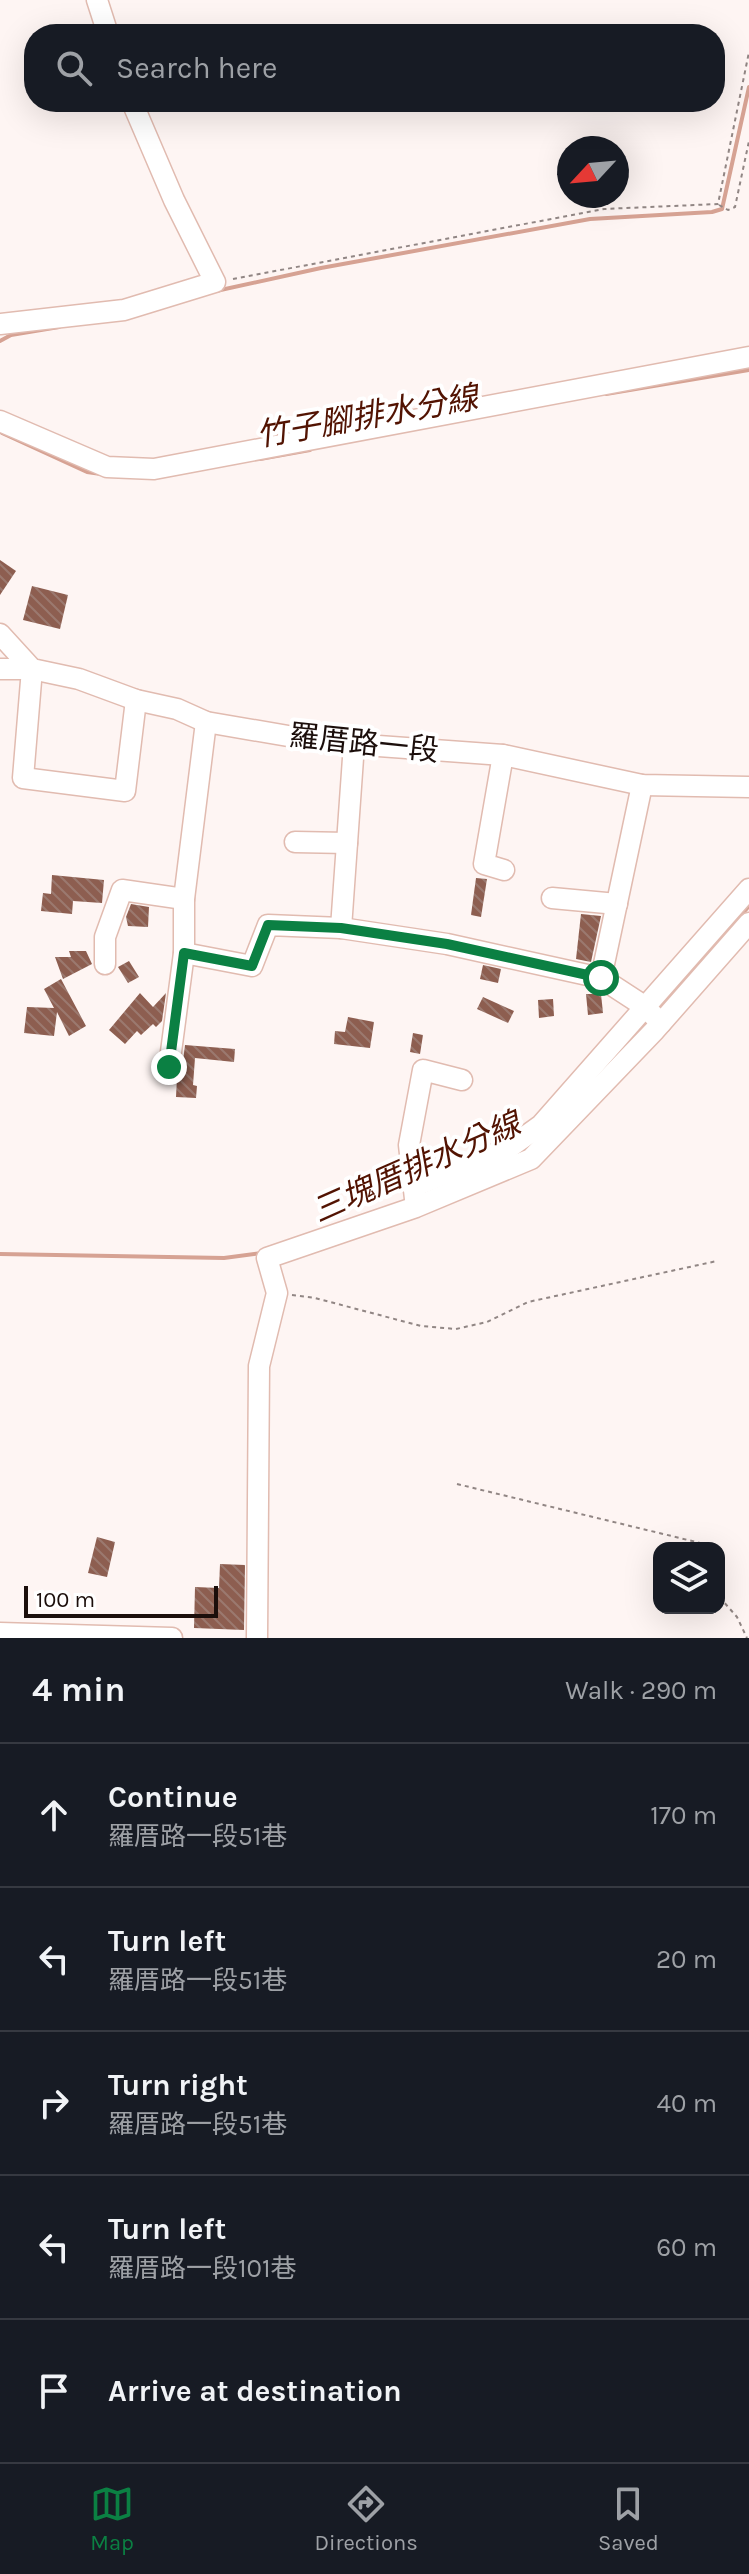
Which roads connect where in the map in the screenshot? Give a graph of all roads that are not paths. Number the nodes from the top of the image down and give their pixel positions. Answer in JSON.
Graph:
{"nodes":[{"id":1,"x":97,"y":0,"type":"edge"},
{"id":2,"x":105,"y":24,"type":"edge"},
{"id":3,"x":136,"y":112,"type":"edge"},
{"id":4,"x":0,"y":324,"type":"edge"},
{"id":5,"x":749,"y":357,"type":"edge"},
{"id":6,"x":0,"y":421,"type":"edge"},
{"id":7,"x":0,"y":634,"type":"edge"},
{"id":8,"x":0,"y":669,"type":"edge"},
{"id":9,"x":32,"y":669,"type":"junction"},
{"id":10,"x":136,"y":700,"type":"junction"},
{"id":11,"x":206,"y":722,"type":"junction"},
{"id":12,"x":354,"y":744,"type":"junction"},
{"id":13,"x":503,"y":755,"type":"junction"},
{"id":14,"x":642,"y":785,"type":"junction"},
{"id":15,"x":749,"y":787,"type":"edge"},
{"id":16,"x":295,"y":842,"type":"dead end"},
{"id":17,"x":347,"y":843,"type":"junction"},
{"id":18,"x":504,"y":870,"type":"dead end"},
{"id":19,"x":749,"y":889,"type":"edge"},
{"id":20,"x":552,"y":898,"type":"dead end"},
{"id":21,"x":184,"y":899,"type":"junction"},
{"id":22,"x":617,"y":904,"type":"junction"},
{"id":23,"x":749,"y":923,"type":"edge"},
{"id":24,"x":341,"y":928,"type":"junction"},
{"id":25,"x":184,"y":953,"type":"junction"},
{"id":26,"x":105,"y":964,"type":"dead end"},
{"id":27,"x":601,"y":978,"type":"junction"},
{"id":28,"x":653,"y":1015,"type":"junction"},
{"id":29,"x":169,"y":1067,"type":"dead end"},
{"id":30,"x":462,"y":1080,"type":"dead end"},
{"id":31,"x":415,"y":1197,"type":"junction"},
{"id":32,"x":0,"y":1633,"type":"edge"},
{"id":33,"x":127,"y":1636,"type":"edge"},
{"id":34,"x":160,"y":1638,"type":"edge"},
{"id":35,"x":172,"y":1638,"type":"edge"},
{"id":36,"x":257,"y":1638,"type":"edge"}],
"edges":[{"from":1,"to":2,"type":"street"},
{"from":3,"to":4,"type":"street"},
{"from":5,"to":6,"type":"street"},
{"from":7,"to":9,"type":"street"},
{"from":8,"to":9,"type":"street","name":"羅厝路一段"},
{"from":9,"to":10,"type":"street","name":"羅厝路一段"},
{"from":9,"to":10,"type":"street"},
{"from":10,"to":11,"type":"street","name":"羅厝路一段"},
{"from":11,"to":12,"type":"street","name":"羅厝路一段"},
{"from":11,"to":21,"type":"street"},
{"from":12,"to":13,"type":"street","name":"羅厝路一段"},
{"from":12,"to":17,"type":"street"},
{"from":13,"to":14,"type":"street","name":"羅厝路一段"},
{"from":13,"to":18,"type":"street"},
{"from":14,"to":15,"type":"street","name":"羅厝路一段"},
{"from":14,"to":22,"type":"street"},
{"from":16,"to":17,"type":"street"},
{"from":17,"to":24,"type":"street"},
{"from":19,"to":28,"type":"street"},
{"from":20,"to":22,"type":"street"},
{"from":21,"to":25,"type":"street"},
{"from":21,"to":26,"type":"street"},
{"from":22,"to":27,"type":"street"},
{"from":23,"to":28,"type":"street"},
{"from":24,"to":25,"type":"street"},
{"from":24,"to":27,"type":"street"},
{"from":25,"to":29,"type":"street"},
{"from":27,"to":28,"type":"street"},
{"from":28,"to":31,"type":"street"},
{"from":30,"to":31,"type":"street"},
{"from":31,"to":36,"type":"street"},
{"from":32,"to":33,"type":"street"},
{"from":33,"to":34,"type":"street"},
{"from":34,"to":35,"type":"street"}]}
